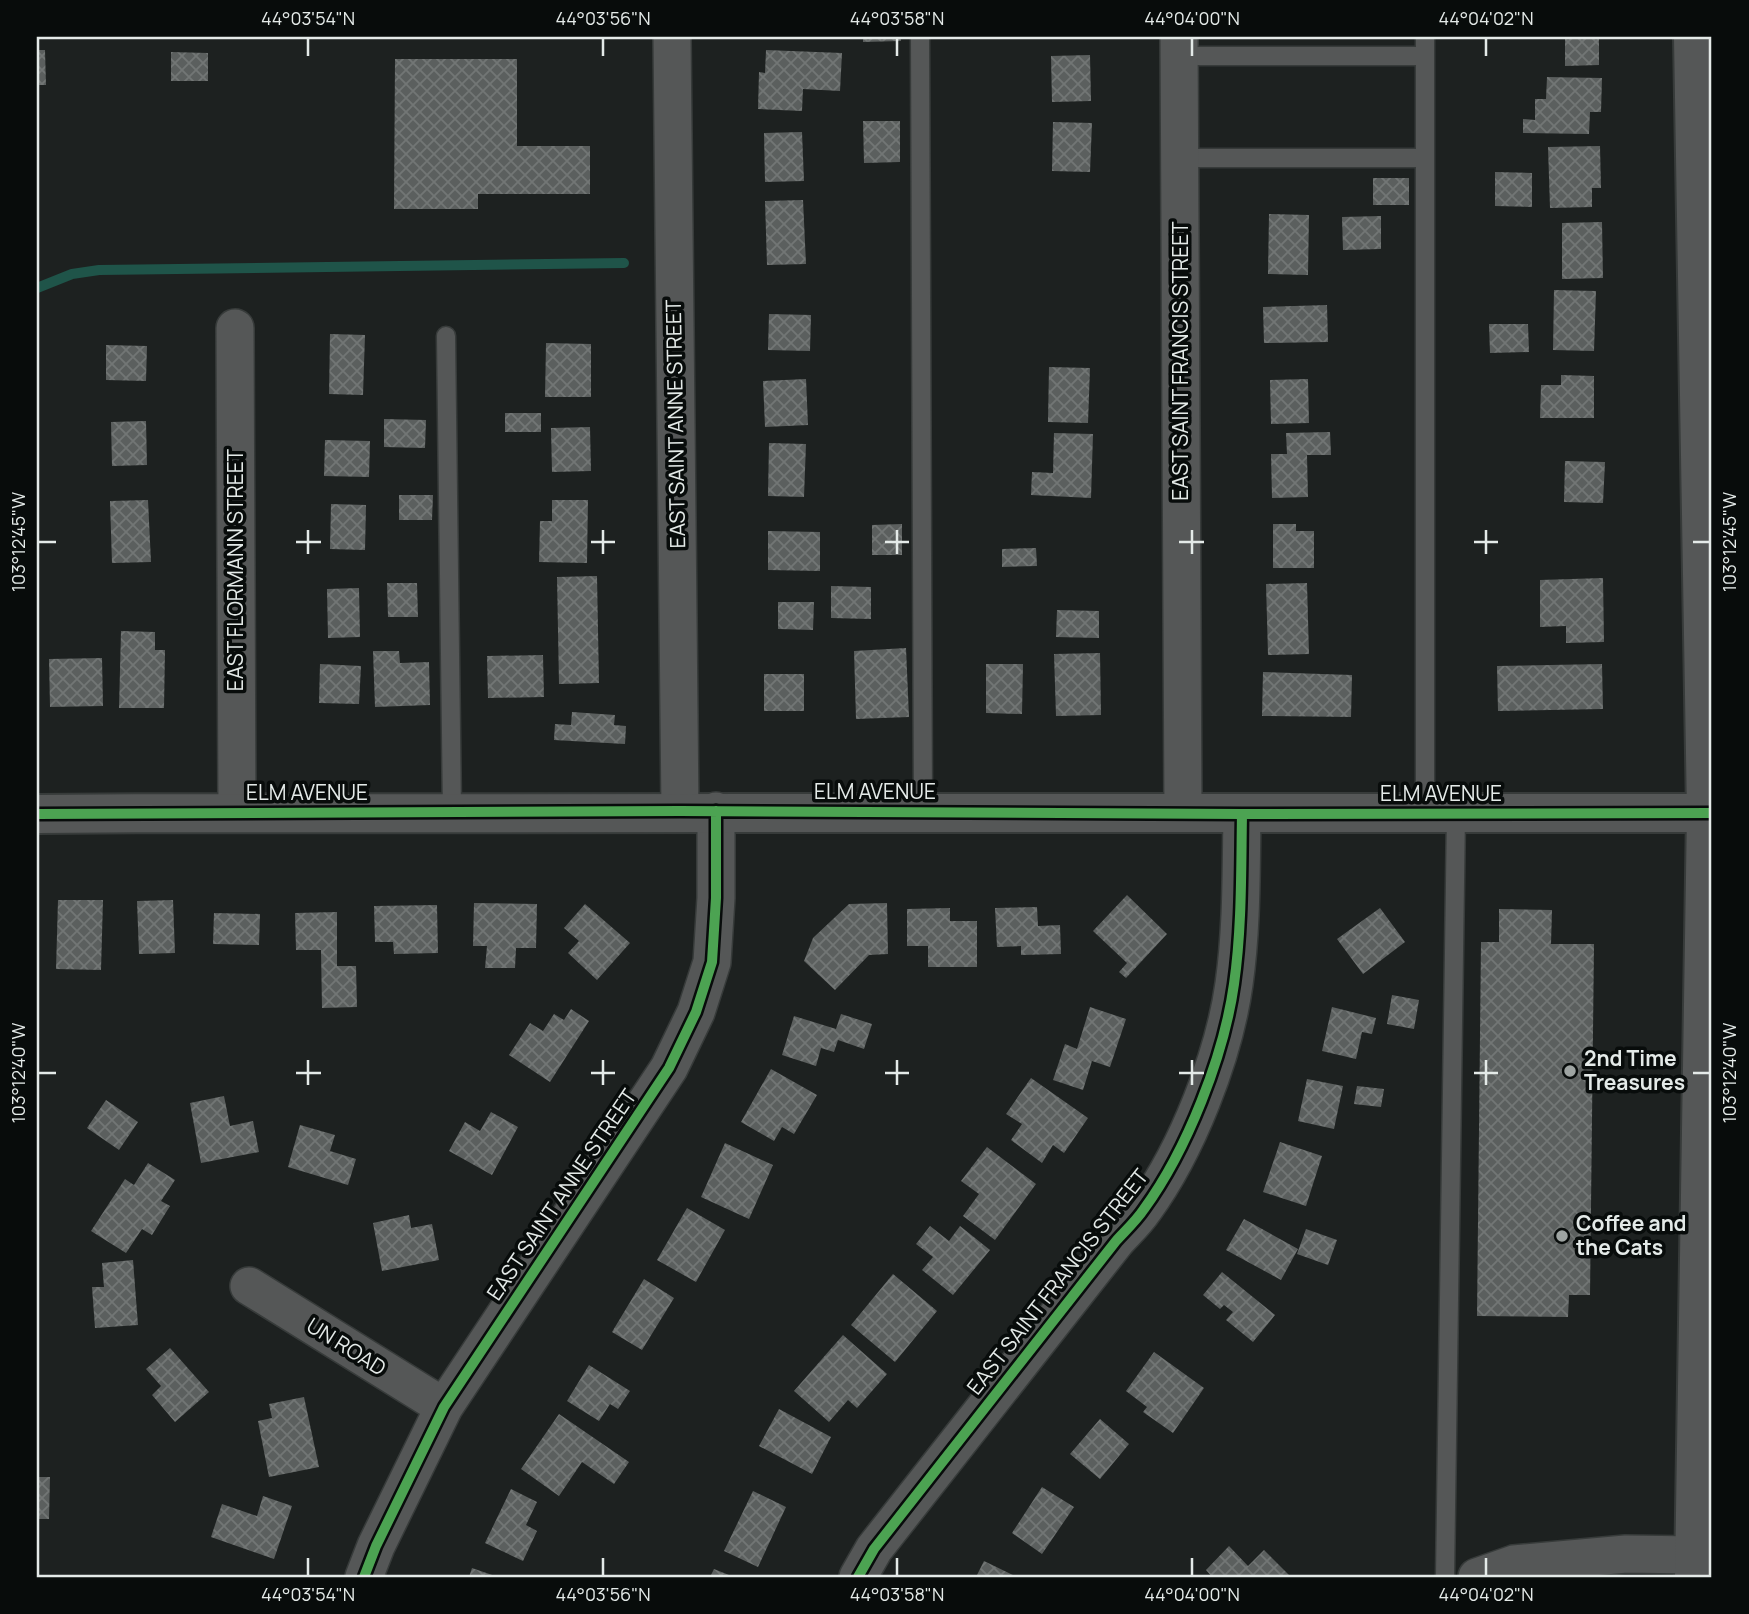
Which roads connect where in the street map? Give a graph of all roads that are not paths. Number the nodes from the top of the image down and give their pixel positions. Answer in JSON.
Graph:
{"nodes":[{"id":1,"x":671,"y":37,"type":"edge"},
{"id":2,"x":920,"y":37,"type":"edge"},
{"id":3,"x":1425,"y":37,"type":"edge"},
{"id":4,"x":1693,"y":37,"type":"edge"},
{"id":5,"x":1180,"y":46,"type":"edge"},
{"id":6,"x":1425,"y":56,"type":"junction"},
{"id":7,"x":1180,"y":158,"type":"junction"},
{"id":8,"x":1425,"y":158,"type":"junction"},
{"id":9,"x":235,"y":328,"type":"dead end"},
{"id":10,"x":446,"y":336,"type":"dead end"},
{"id":11,"x":698,"y":811,"type":"junction"},
{"id":12,"x":923,"y":811,"type":"junction"},
{"id":13,"x":452,"y":812,"type":"junction"},
{"id":14,"x":1183,"y":812,"type":"junction"},
{"id":15,"x":237,"y":813,"type":"junction"},
{"id":16,"x":1441,"y":813,"type":"junction"},
{"id":17,"x":1709,"y":813,"type":"edge"},
{"id":18,"x":37,"y":814,"type":"edge"},
{"id":19,"x":1242,"y":814,"type":"junction"},
{"id":20,"x":1708,"y":918,"type":"edge"},
{"id":21,"x":1707,"y":1031,"type":"edge"},
{"id":22,"x":1707,"y":1125,"type":"edge"},
{"id":23,"x":249,"y":1286,"type":"dead end"},
{"id":24,"x":1704,"y":1401,"type":"edge"},
{"id":25,"x":444,"y":1407,"type":"junction"},
{"id":26,"x":1700,"y":1562,"type":"edge"},
{"id":27,"x":364,"y":1577,"type":"edge"},
{"id":28,"x":858,"y":1577,"type":"edge"},
{"id":29,"x":1445,"y":1577,"type":"edge"},
{"id":30,"x":1477,"y":1577,"type":"edge"}],
"edges":[{"from":1,"to":11,"type":"street","name":"EAST SAINT ANNE STREET"},
{"from":2,"to":12,"type":"lane"},
{"from":3,"to":6,"type":"lane"},
{"from":4,"to":17,"type":"street"},
{"from":5,"to":6,"type":"lane"},
{"from":5,"to":7,"type":"street","name":"EAST SAINT FRANCIS STREET"},
{"from":6,"to":8,"type":"lane"},
{"from":7,"to":8,"type":"lane"},
{"from":7,"to":14,"type":"street","name":"EAST SAINT FRANCIS STREET"},
{"from":8,"to":16,"type":"lane"},
{"from":9,"to":15,"type":"street","name":"EAST FLORMANN STREET"},
{"from":10,"to":13,"type":"lane"},
{"from":11,"to":12,"type":"street","name":"ELM AVENUE"},
{"from":11,"to":13,"type":"street","name":"ELM AVENUE"},
{"from":11,"to":25,"type":"street","name":"EAST SAINT ANNE STREET"},
{"from":12,"to":14,"type":"street","name":"ELM AVENUE"},
{"from":13,"to":15,"type":"street","name":"ELM AVENUE"},
{"from":14,"to":19,"type":"street","name":"ELM AVENUE"},
{"from":15,"to":18,"type":"street","name":"ELM AVENUE"},
{"from":16,"to":17,"type":"street","name":"ELM AVENUE"},
{"from":16,"to":19,"type":"street","name":"ELM AVENUE"},
{"from":16,"to":29,"type":"lane"},
{"from":17,"to":20,"type":"street"},
{"from":19,"to":28,"type":"street","name":"EAST SAINT FRANCIS STREET"},
{"from":20,"to":21,"type":"street"},
{"from":21,"to":22,"type":"street"},
{"from":22,"to":24,"type":"street"},
{"from":23,"to":25,"type":"street","name":"UN ROAD"},
{"from":24,"to":26,"type":"street"},
{"from":25,"to":27,"type":"street","name":"EAST SAINT ANNE STREET"},
{"from":26,"to":30,"type":"street"}]}
